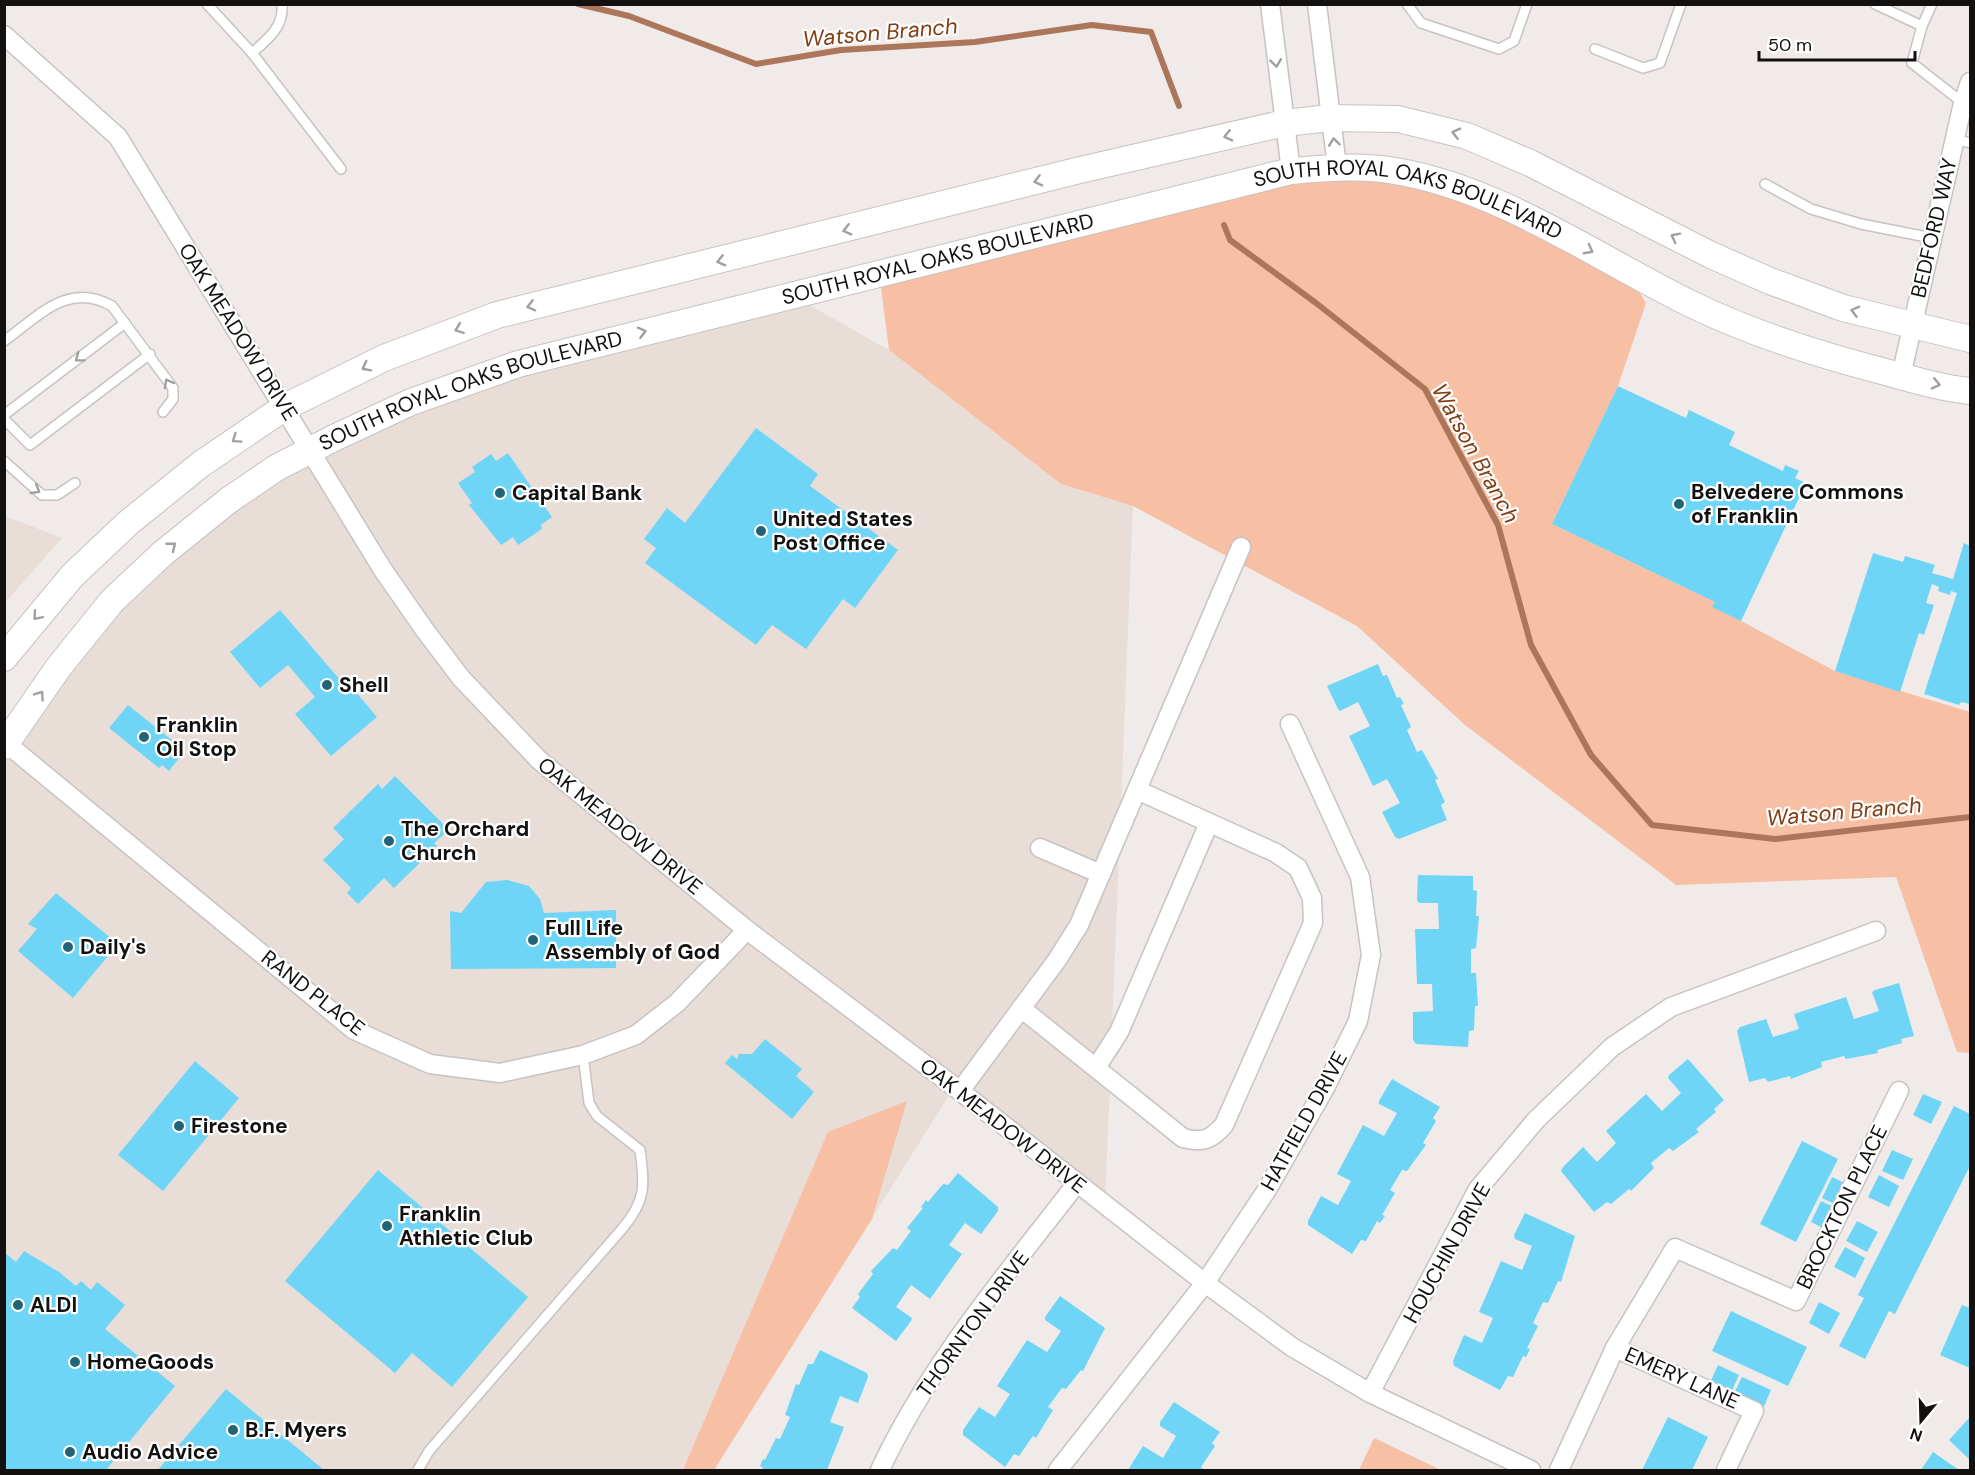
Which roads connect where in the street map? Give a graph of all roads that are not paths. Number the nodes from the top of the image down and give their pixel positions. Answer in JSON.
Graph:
{"nodes":[{"id":1,"x":207,"y":4,"type":"edge"},
{"id":2,"x":282,"y":4,"type":"edge"},
{"id":3,"x":1270,"y":4,"type":"edge"},
{"id":4,"x":1317,"y":4,"type":"edge"},
{"id":5,"x":1407,"y":4,"type":"edge"},
{"id":6,"x":1527,"y":4,"type":"edge"},
{"id":7,"x":1681,"y":4,"type":"edge"},
{"id":8,"x":1875,"y":4,"type":"edge"},
{"id":9,"x":1932,"y":4,"type":"edge"},
{"id":10,"x":1922,"y":26,"type":"junction"},
{"id":11,"x":4,"y":35,"type":"edge"},
{"id":12,"x":1595,"y":49,"type":"dead end"},
{"id":13,"x":252,"y":53,"type":"junction"},
{"id":14,"x":1971,"y":82,"type":"edge"},
{"id":15,"x":1963,"y":103,"type":"junction"},
{"id":16,"x":1330,"y":118,"type":"junction"},
{"id":17,"x":1285,"y":123,"type":"junction"},
{"id":18,"x":1963,"y":141,"type":"edge"},
{"id":19,"x":1337,"y":167,"type":"junction"},
{"id":20,"x":341,"y":169,"type":"dead end"},
{"id":21,"x":1291,"y":171,"type":"junction"},
{"id":22,"x":1765,"y":184,"type":"dead end"},
{"id":23,"x":1932,"y":238,"type":"junction"},
{"id":24,"x":125,"y":323,"type":"junction"},
{"id":25,"x":1912,"y":327,"type":"junction"},
{"id":26,"x":1971,"y":339,"type":"edge"},
{"id":27,"x":4,"y":342,"type":"edge"},
{"id":28,"x":150,"y":354,"type":"junction"},
{"id":29,"x":1901,"y":376,"type":"junction"},
{"id":30,"x":1971,"y":391,"type":"edge"},
{"id":31,"x":285,"y":407,"type":"junction"},
{"id":32,"x":164,"y":412,"type":"dead end"},
{"id":33,"x":4,"y":417,"type":"edge"},
{"id":34,"x":311,"y":450,"type":"junction"},
{"id":35,"x":4,"y":461,"type":"edge"},
{"id":36,"x":75,"y":483,"type":"dead end"},
{"id":37,"x":1241,"y":547,"type":"dead end"},
{"id":38,"x":4,"y":658,"type":"edge"},
{"id":39,"x":1290,"y":724,"type":"dead end"},
{"id":40,"x":5,"y":744,"type":"edge"},
{"id":41,"x":1137,"y":790,"type":"junction"},
{"id":42,"x":1209,"y":823,"type":"junction"},
{"id":43,"x":1040,"y":848,"type":"dead end"},
{"id":44,"x":1101,"y":874,"type":"junction"},
{"id":45,"x":747,"y":930,"type":"junction"},
{"id":46,"x":1876,"y":931,"type":"dead end"},
{"id":47,"x":1021,"y":1008,"type":"junction"},
{"id":48,"x":583,"y":1055,"type":"junction"},
{"id":49,"x":1096,"y":1068,"type":"junction"},
{"id":50,"x":960,"y":1091,"type":"junction"},
{"id":51,"x":1899,"y":1091,"type":"dead end"},
{"id":52,"x":1077,"y":1183,"type":"junction"},
{"id":53,"x":1205,"y":1283,"type":"junction"},
{"id":54,"x":1615,"y":1348,"type":"junction"},
{"id":55,"x":1371,"y":1393,"type":"junction"},
{"id":56,"x":418,"y":1470,"type":"edge"},
{"id":57,"x":880,"y":1470,"type":"edge"},
{"id":58,"x":1058,"y":1470,"type":"edge"},
{"id":59,"x":1531,"y":1470,"type":"edge"},
{"id":60,"x":1559,"y":1470,"type":"edge"},
{"id":61,"x":1726,"y":1470,"type":"edge"}],
"edges":[{"from":1,"to":13,"type":"lane"},
{"from":2,"to":13,"type":"lane"},
{"from":3,"to":17,"type":"street","one_way":true},
{"from":4,"to":16,"type":"street"},
{"from":5,"to":6,"type":"lane"},
{"from":7,"to":12,"type":"lane"},
{"from":8,"to":10,"type":"lane"},
{"from":9,"to":10,"type":"lane"},
{"from":10,"to":15,"type":"lane"},
{"from":11,"to":31,"type":"street","name":"OAK MEADOW DRIVE"},
{"from":13,"to":20,"type":"lane"},
{"from":14,"to":15,"type":"street","name":"BEDFORD WAY"},
{"from":15,"to":18,"type":"street","name":"BEDFORD WAY"},
{"from":16,"to":17,"type":"main road"},
{"from":19,"to":16,"type":"street","one_way":true},
{"from":25,"to":16,"type":"main road","one_way":true},
{"from":17,"to":21,"type":"street"},
{"from":17,"to":31,"type":"main road","one_way":true},
{"from":18,"to":23,"type":"street","name":"BEDFORD WAY"},
{"from":19,"to":21,"type":"main road","name":"SOUTH ROYAL OAKS BOULEVARD"},
{"from":19,"to":29,"type":"main road","name":"SOUTH ROYAL OAKS BOULEVARD","one_way":true},
{"from":34,"to":21,"type":"main road","name":"SOUTH ROYAL OAKS BOULEVARD","one_way":true},
{"from":22,"to":23,"type":"lane"},
{"from":23,"to":25,"type":"street","name":"BEDFORD WAY"},
{"from":24,"to":27,"type":"lane"},
{"from":24,"to":28,"type":"lane"},
{"from":24,"to":33,"type":"lane","one_way":true},
{"from":25,"to":26,"type":"main road"},
{"from":25,"to":29,"type":"street","name":"BEDFORD WAY"},
{"from":32,"to":28,"type":"lane","one_way":true},
{"from":28,"to":33,"type":"lane"},
{"from":29,"to":30,"type":"main road","name":"SOUTH ROYAL OAKS BOULEVARD","one_way":true},
{"from":31,"to":34,"type":"street","name":"OAK MEADOW DRIVE"},
{"from":31,"to":38,"type":"main road","one_way":true},
{"from":40,"to":34,"type":"main road","name":"SOUTH ROYAL OAKS BOULEVARD","one_way":true},
{"from":34,"to":45,"type":"street","name":"OAK MEADOW DRIVE"},
{"from":35,"to":36,"type":"lane","one_way":true},
{"from":37,"to":41,"type":"street"},
{"from":39,"to":53,"type":"street","name":"HATFIELD DRIVE"},
{"from":40,"to":48,"type":"street","name":"RAND PLACE"},
{"from":41,"to":42,"type":"street"},
{"from":41,"to":44,"type":"street"},
{"from":42,"to":49,"type":"street"},
{"from":42,"to":49,"type":"street"},
{"from":43,"to":44,"type":"street"},
{"from":44,"to":47,"type":"street"},
{"from":45,"to":48,"type":"street","name":"RAND PLACE"},
{"from":45,"to":50,"type":"street","name":"OAK MEADOW DRIVE"},
{"from":46,"to":55,"type":"street","name":"HOUCHIN DRIVE"},
{"from":47,"to":49,"type":"street"},
{"from":47,"to":50,"type":"street"},
{"from":48,"to":56,"type":"lane"},
{"from":50,"to":52,"type":"street","name":"OAK MEADOW DRIVE"},
{"from":51,"to":54,"type":"street","name":"BROCKTON PLACE"},
{"from":52,"to":53,"type":"street","name":"OAK MEADOW DRIVE"},
{"from":52,"to":57,"type":"street","name":"THORNTON DRIVE"},
{"from":53,"to":55,"type":"street","name":"OAK MEADOW DRIVE"},
{"from":53,"to":58,"type":"street","name":"HATFIELD DRIVE"},
{"from":54,"to":60,"type":"street"},
{"from":54,"to":61,"type":"street","name":"EMERY LANE"},
{"from":55,"to":59,"type":"street","name":"OAK MEADOW DRIVE"}]}
